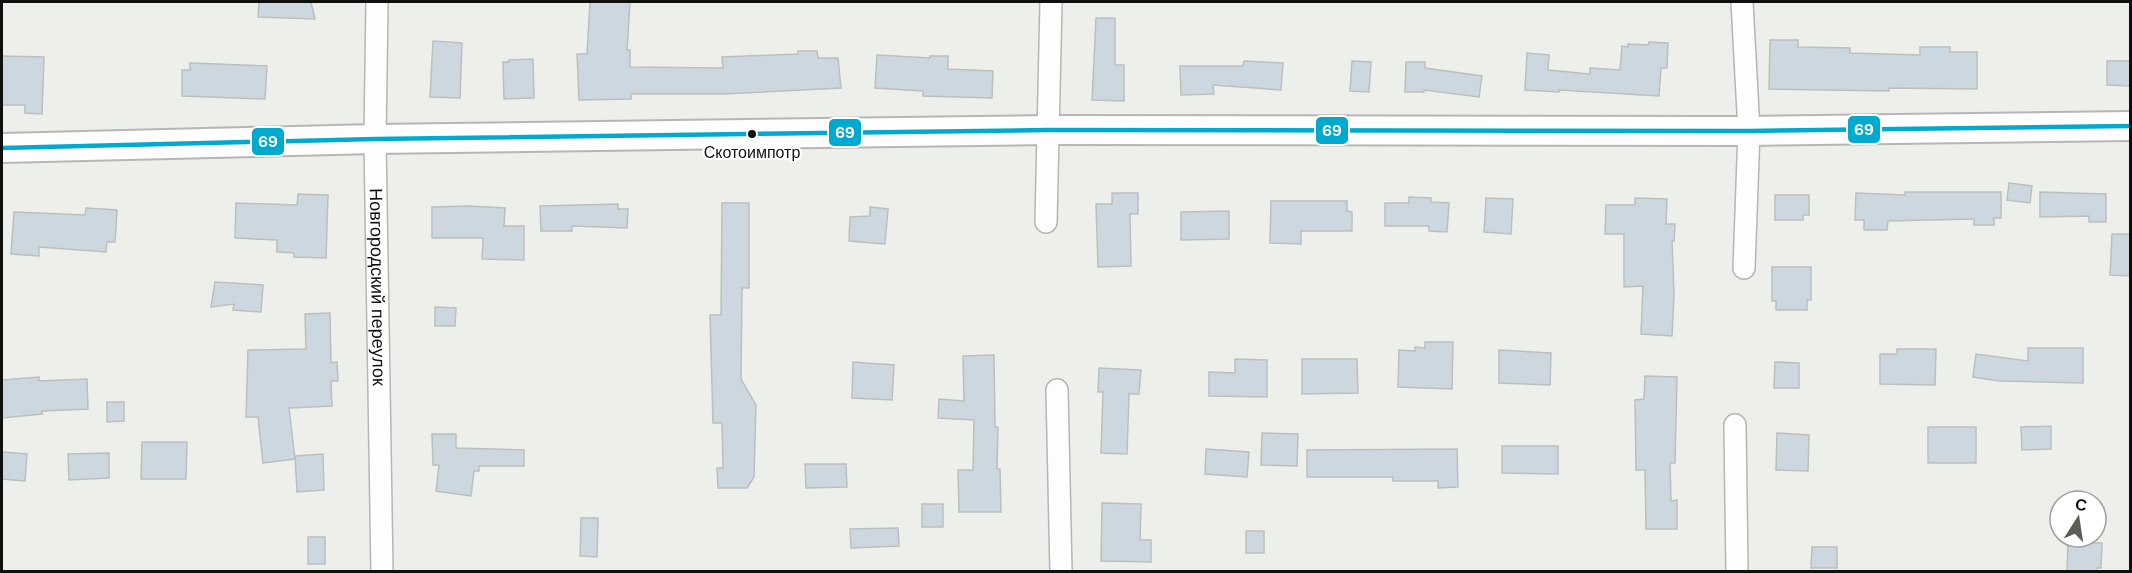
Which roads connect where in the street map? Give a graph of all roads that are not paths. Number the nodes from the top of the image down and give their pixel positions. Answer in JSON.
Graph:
{"nodes":[{"id":1,"x":377,"y":2,"type":"edge"},
{"id":2,"x":1051,"y":2,"type":"edge"},
{"id":3,"x":1742,"y":2,"type":"edge"},
{"id":4,"x":2130,"y":126,"type":"edge"},
{"id":5,"x":1047,"y":130,"type":"junction"},
{"id":6,"x":1749,"y":131,"type":"junction"},
{"id":7,"x":375,"y":139,"type":"junction"},
{"id":8,"x":2,"y":148,"type":"edge"},
{"id":9,"x":1046,"y":222,"type":"dead end"},
{"id":10,"x":1744,"y":268,"type":"dead end"},
{"id":11,"x":1057,"y":390,"type":"dead end"},
{"id":12,"x":1735,"y":425,"type":"dead end"},
{"id":13,"x":381,"y":572,"type":"edge"},
{"id":14,"x":1061,"y":572,"type":"edge"},
{"id":15,"x":1737,"y":572,"type":"edge"}],
"edges":[{"from":1,"to":7,"type":"street","name":"Новгородский переулок"},
{"from":2,"to":5,"type":"street"},
{"from":3,"to":6,"type":"street"},
{"from":4,"to":6,"type":"main road"},
{"from":5,"to":6,"type":"main road"},
{"from":5,"to":7,"type":"main road"},
{"from":5,"to":9,"type":"street"},
{"from":6,"to":10,"type":"street"},
{"from":7,"to":8,"type":"main road"},
{"from":7,"to":13,"type":"street","name":"Новгородский переулок"},
{"from":11,"to":14,"type":"street"},
{"from":12,"to":15,"type":"street"}]}
